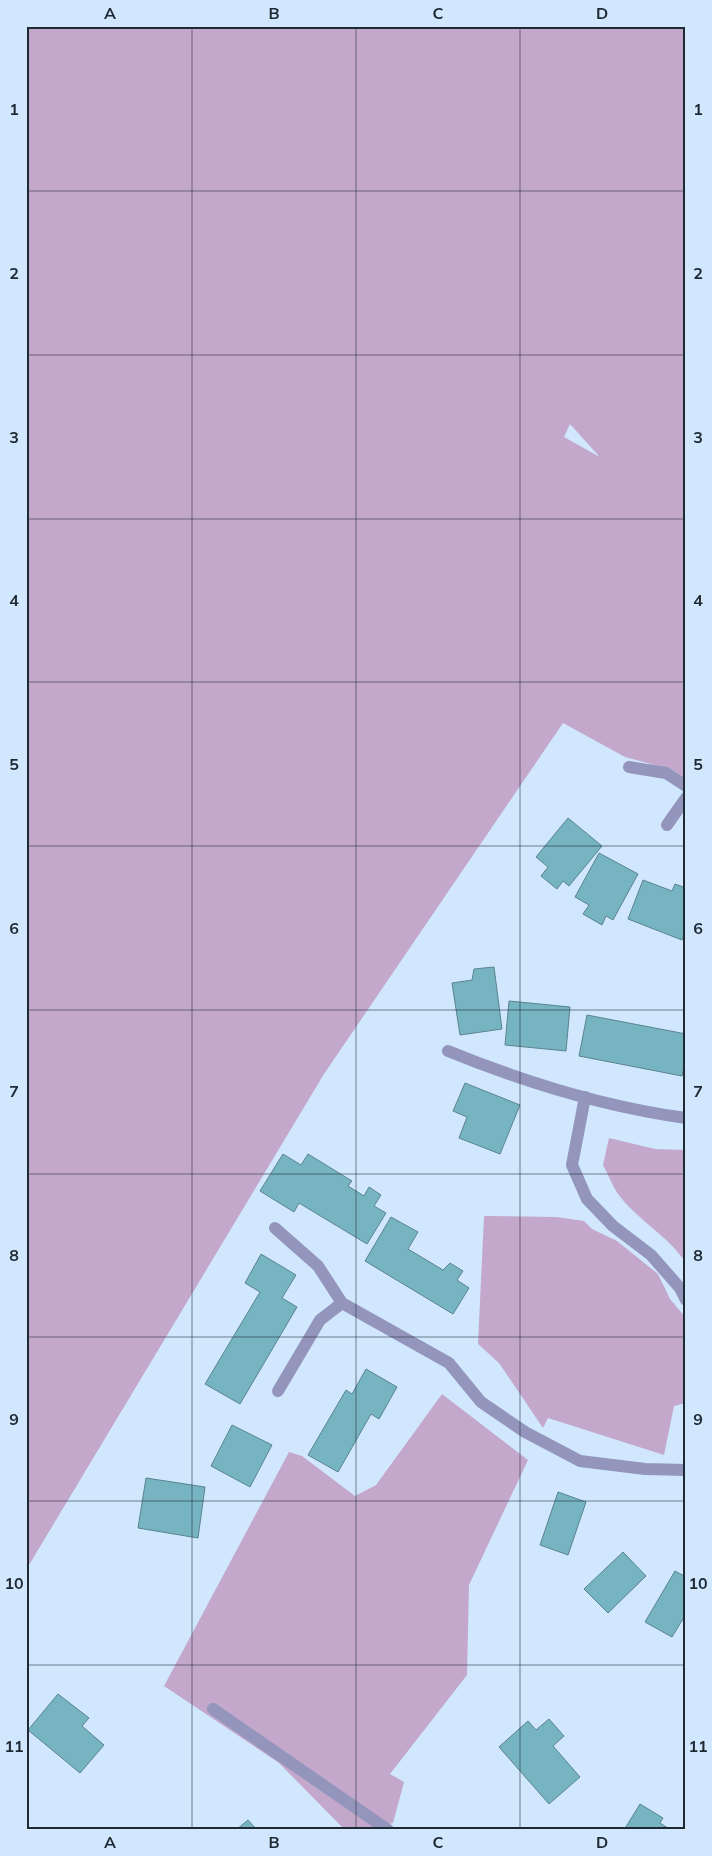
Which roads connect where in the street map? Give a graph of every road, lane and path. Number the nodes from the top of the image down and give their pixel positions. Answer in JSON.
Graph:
{"nodes":[{"id":1,"x":629,"y":767,"type":"dead end"},
{"id":2,"x":686,"y":786,"type":"edge"},
{"id":3,"x":686,"y":798,"type":"edge"},
{"id":4,"x":668,"y":824,"type":"dead end"},
{"id":5,"x":448,"y":1051,"type":"dead end"},
{"id":6,"x":585,"y":1097,"type":"junction"},
{"id":7,"x":686,"y":1118,"type":"edge"},
{"id":8,"x":275,"y":1228,"type":"dead end"},
{"id":9,"x":686,"y":1300,"type":"edge"},
{"id":10,"x":342,"y":1303,"type":"junction"},
{"id":11,"x":278,"y":1391,"type":"dead end"},
{"id":12,"x":686,"y":1470,"type":"edge"},
{"id":13,"x":213,"y":1709,"type":"dead end"},
{"id":14,"x":388,"y":1830,"type":"edge"}],
"edges":[{"from":1,"to":2,"type":"street"},
{"from":3,"to":4,"type":"street"},
{"from":5,"to":6,"type":"street"},
{"from":6,"to":7,"type":"street"},
{"from":6,"to":9,"type":"street"},
{"from":8,"to":10,"type":"street"},
{"from":10,"to":11,"type":"street"},
{"from":10,"to":12,"type":"street"},
{"from":13,"to":14,"type":"street"}]}
